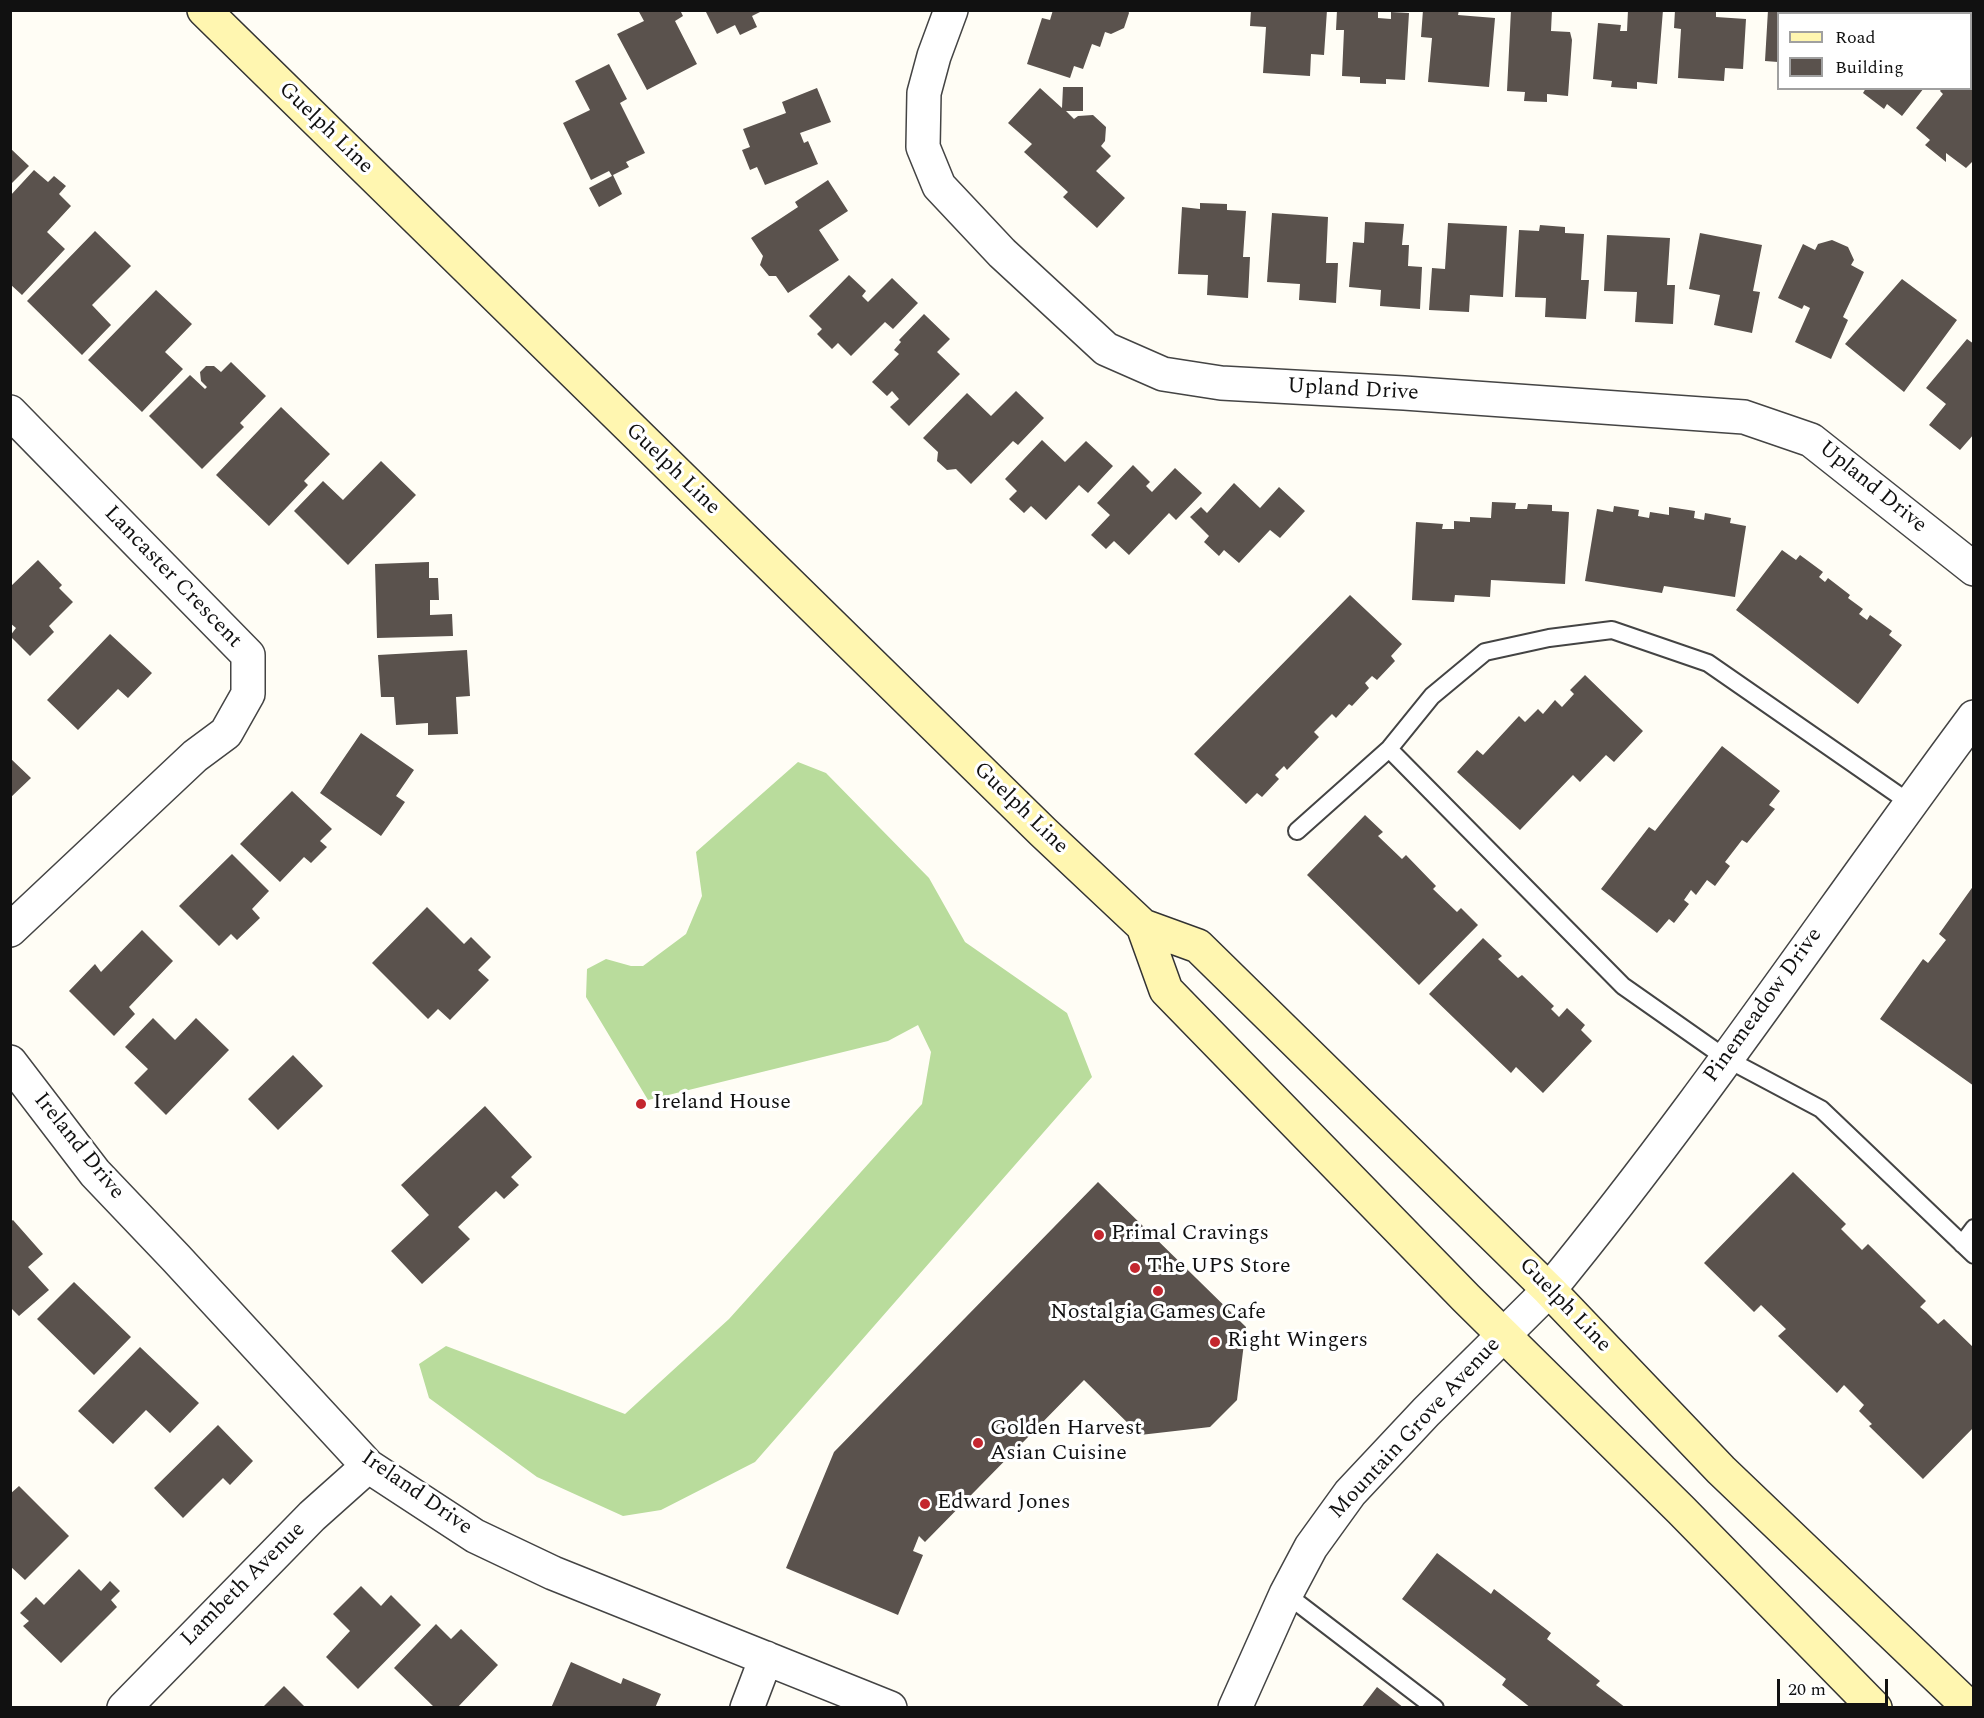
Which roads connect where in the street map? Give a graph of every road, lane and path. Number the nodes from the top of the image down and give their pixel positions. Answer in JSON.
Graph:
{"nodes":[{"id":1,"x":204,"y":10,"type":"edge"},
{"id":2,"x":951,"y":10,"type":"edge"},
{"id":3,"x":10,"y":412,"type":"edge"},
{"id":4,"x":1974,"y":569,"type":"edge"},
{"id":5,"x":1974,"y":717,"type":"edge"},
{"id":6,"x":1389,"y":750,"type":"junction"},
{"id":7,"x":1910,"y":803,"type":"junction"},
{"id":8,"x":1297,"y":831,"type":"dead end"},
{"id":9,"x":1143,"y":926,"type":"junction"},
{"id":10,"x":10,"y":930,"type":"edge"},
{"id":11,"x":1727,"y":1059,"type":"junction"},
{"id":12,"x":10,"y":1062,"type":"edge"},
{"id":13,"x":1974,"y":1228,"type":"edge"},
{"id":14,"x":1968,"y":1249,"type":"edge"},
{"id":15,"x":1549,"y":1290,"type":"junction"},
{"id":16,"x":1504,"y":1336,"type":"junction"},
{"id":17,"x":368,"y":1466,"type":"junction"},
{"id":18,"x":1286,"y":1594,"type":"junction"},
{"id":19,"x":766,"y":1658,"type":"junction"},
{"id":20,"x":124,"y":1707,"type":"edge"},
{"id":21,"x":747,"y":1707,"type":"edge"},
{"id":22,"x":890,"y":1707,"type":"edge"},
{"id":23,"x":1234,"y":1707,"type":"edge"},
{"id":24,"x":1435,"y":1707,"type":"edge"},
{"id":25,"x":1875,"y":1707,"type":"edge"},
{"id":26,"x":1970,"y":1707,"type":"edge"}],
"edges":[{"from":1,"to":9,"type":"main road","name":"Guelph Line"},
{"from":2,"to":4,"type":"street","name":"Upland Drive"},
{"from":3,"to":10,"type":"street","name":"Lancaster Crescent"},
{"from":5,"to":7,"type":"street","name":"Pinemeadow Drive"},
{"from":6,"to":7,"type":"lane"},
{"from":6,"to":8,"type":"lane"},
{"from":6,"to":11,"type":"lane"},
{"from":7,"to":11,"type":"street","name":"Pinemeadow Drive"},
{"from":9,"to":15,"type":"main road","name":"Guelph Line"},
{"from":9,"to":16,"type":"main road","name":"Guelph Line"},
{"from":11,"to":14,"type":"lane"},
{"from":11,"to":15,"type":"street","name":"Pinemeadow Drive"},
{"from":12,"to":17,"type":"street","name":"Ireland Drive"},
{"from":13,"to":14,"type":"lane"},
{"from":15,"to":16,"type":"street","name":"Mountain Grove Avenue"},
{"from":15,"to":26,"type":"main road","name":"Guelph Line"},
{"from":16,"to":18,"type":"street","name":"Mountain Grove Avenue"},
{"from":16,"to":25,"type":"main road","name":"Guelph Line"},
{"from":17,"to":19,"type":"street","name":"Ireland Drive"},
{"from":17,"to":20,"type":"street","name":"Lambeth Avenue"},
{"from":18,"to":23,"type":"street","name":"Mountain Grove Avenue"},
{"from":18,"to":24,"type":"lane"},
{"from":19,"to":21,"type":"street"},
{"from":19,"to":22,"type":"street","name":"Ireland Drive"}]}
